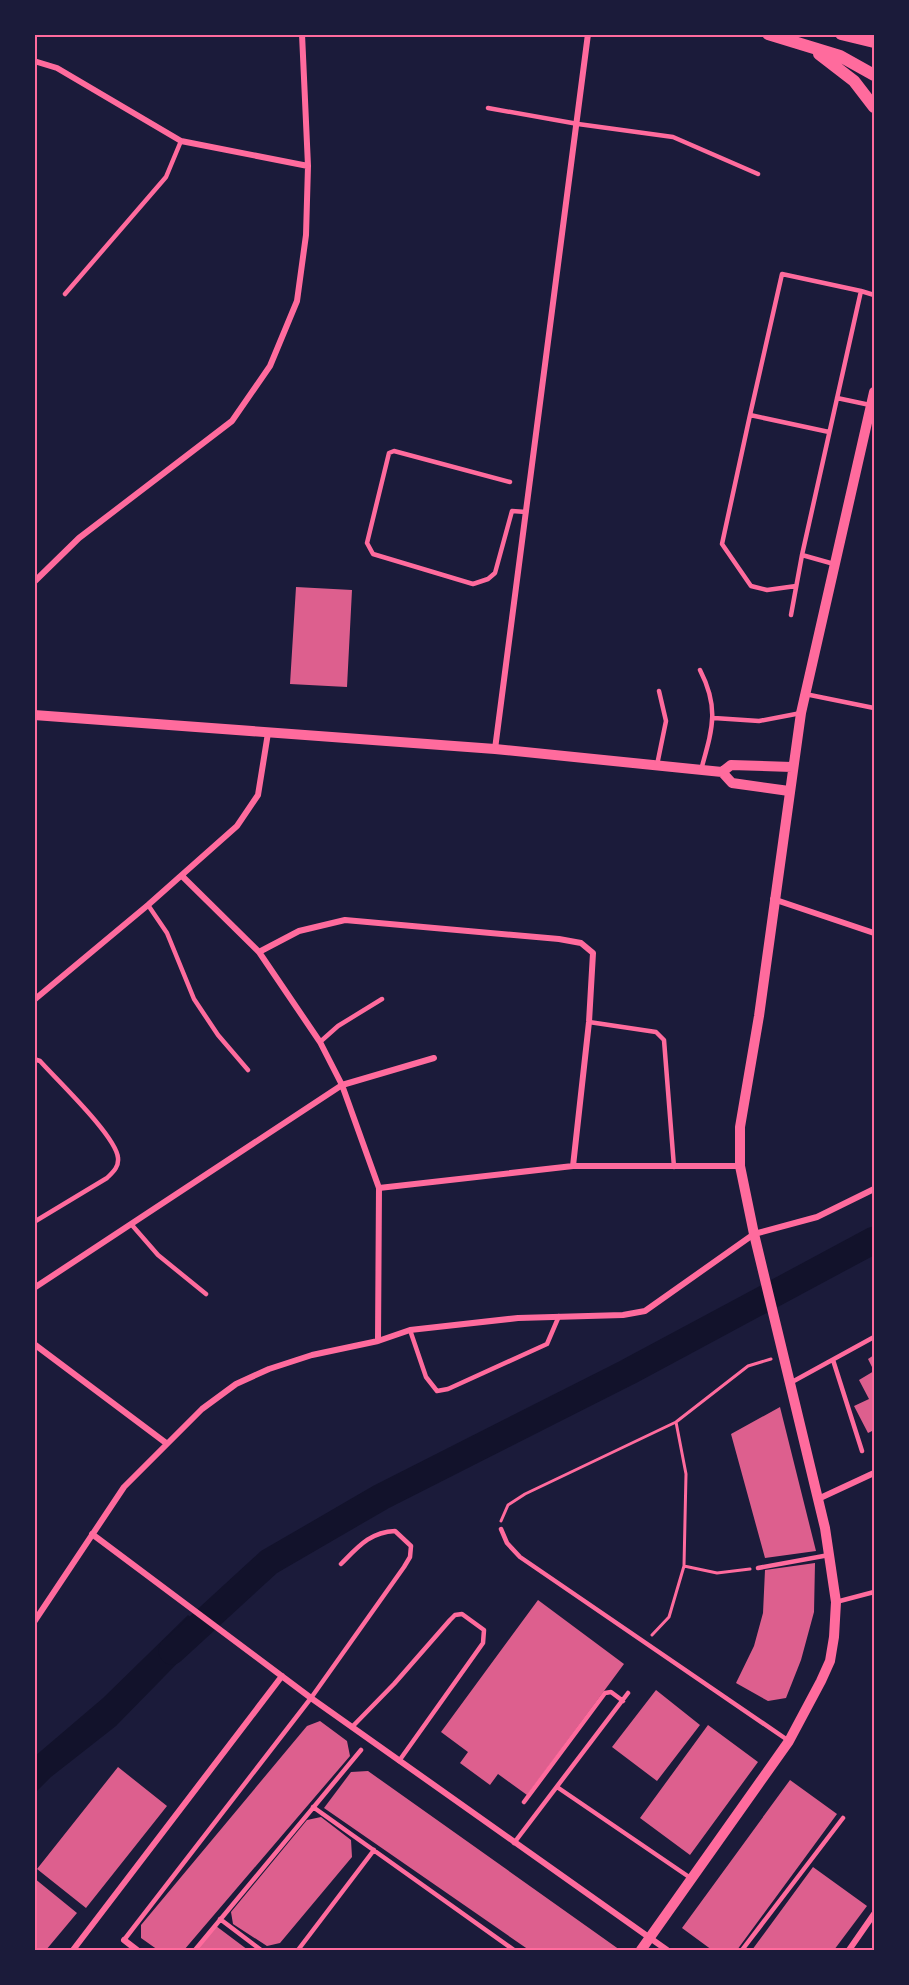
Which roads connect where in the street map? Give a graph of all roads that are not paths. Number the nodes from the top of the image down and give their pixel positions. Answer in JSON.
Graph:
{"nodes":[{"id":1,"x":302,"y":34,"type":"edge"},
{"id":2,"x":588,"y":34,"type":"edge"},
{"id":3,"x":768,"y":34,"type":"edge"},
{"id":4,"x":842,"y":34,"type":"edge"},
{"id":5,"x":874,"y":42,"type":"edge"},
{"id":6,"x":808,"y":46,"type":"junction"},
{"id":7,"x":34,"y":62,"type":"edge"},
{"id":8,"x":874,"y":75,"type":"edge"},
{"id":9,"x":874,"y":107,"type":"edge"},
{"id":10,"x":488,"y":108,"type":"dead end"},
{"id":11,"x":578,"y":124,"type":"junction"},
{"id":12,"x":181,"y":141,"type":"junction"},
{"id":13,"x":308,"y":166,"type":"junction"},
{"id":14,"x":758,"y":174,"type":"dead end"},
{"id":15,"x":861,"y":291,"type":"junction"},
{"id":16,"x":65,"y":294,"type":"dead end"},
{"id":17,"x":874,"y":295,"type":"edge"},
{"id":18,"x":874,"y":392,"type":"edge"},
{"id":19,"x":837,"y":398,"type":"junction"},
{"id":20,"x":871,"y":405,"type":"junction"},
{"id":21,"x":750,"y":415,"type":"junction"},
{"id":22,"x":830,"y":432,"type":"junction"},
{"id":23,"x":510,"y":483,"type":"dead end"},
{"id":24,"x":526,"y":512,"type":"junction"},
{"id":25,"x":802,"y":555,"type":"junction"},
{"id":26,"x":834,"y":564,"type":"junction"},
{"id":27,"x":34,"y":582,"type":"edge"},
{"id":28,"x":796,"y":586,"type":"junction"},
{"id":29,"x":790,"y":615,"type":"dead end"},
{"id":30,"x":700,"y":670,"type":"dead end"},
{"id":31,"x":658,"y":691,"type":"dead end"},
{"id":32,"x":805,"y":694,"type":"junction"},
{"id":33,"x":874,"y":708,"type":"edge"},
{"id":34,"x":801,"y":712,"type":"junction"},
{"id":35,"x":34,"y":715,"type":"edge"},
{"id":36,"x":714,"y":718,"type":"junction"},
{"id":37,"x":268,"y":733,"type":"junction"},
{"id":38,"x":495,"y":749,"type":"junction"},
{"id":39,"x":657,"y":765,"type":"junction"},
{"id":40,"x":792,"y":767,"type":"junction"},
{"id":41,"x":701,"y":770,"type":"junction"},
{"id":42,"x":722,"y":772,"type":"junction"},
{"id":43,"x":789,"y":791,"type":"junction"},
{"id":44,"x":182,"y":876,"type":"junction"},
{"id":45,"x":773,"y":899,"type":"junction"},
{"id":46,"x":148,"y":905,"type":"junction"},
{"id":47,"x":874,"y":933,"type":"edge"},
{"id":48,"x":259,"y":952,"type":"junction"},
{"id":49,"x":382,"y":999,"type":"dead end"},
{"id":50,"x":34,"y":1000,"type":"edge"},
{"id":51,"x":589,"y":1022,"type":"junction"},
{"id":52,"x":320,"y":1042,"type":"junction"},
{"id":53,"x":434,"y":1058,"type":"dead end"},
{"id":54,"x":34,"y":1059,"type":"edge"},
{"id":55,"x":248,"y":1070,"type":"dead end"},
{"id":56,"x":342,"y":1085,"type":"junction"},
{"id":57,"x":573,"y":1166,"type":"junction"},
{"id":58,"x":740,"y":1166,"type":"junction"},
{"id":59,"x":674,"y":1167,"type":"junction"},
{"id":60,"x":379,"y":1188,"type":"junction"},
{"id":61,"x":874,"y":1189,"type":"edge"},
{"id":62,"x":34,"y":1222,"type":"edge"},
{"id":63,"x":131,"y":1224,"type":"junction"},
{"id":64,"x":754,"y":1234,"type":"junction"},
{"id":65,"x":34,"y":1288,"type":"edge"},
{"id":66,"x":206,"y":1294,"type":"dead end"},
{"id":67,"x":559,"y":1316,"type":"junction"},
{"id":68,"x":410,"y":1330,"type":"junction"},
{"id":69,"x":874,"y":1337,"type":"edge"},
{"id":70,"x":378,"y":1341,"type":"junction"},
{"id":71,"x":34,"y":1344,"type":"edge"},
{"id":72,"x":833,"y":1360,"type":"junction"},
{"id":73,"x":792,"y":1382,"type":"junction"},
{"id":74,"x":166,"y":1443,"type":"junction"},
{"id":75,"x":862,"y":1451,"type":"dead end"},
{"id":76,"x":874,"y":1473,"type":"edge"},
{"id":77,"x":818,"y":1499,"type":"junction"},
{"id":78,"x":501,"y":1529,"type":"road end"},
{"id":79,"x":92,"y":1534,"type":"junction"},
{"id":80,"x":829,"y":1555,"type":"junction"},
{"id":81,"x":341,"y":1564,"type":"dead end"},
{"id":82,"x":758,"y":1568,"type":"road end"},
{"id":83,"x":874,"y":1592,"type":"edge"},
{"id":84,"x":836,"y":1602,"type":"junction"},
{"id":85,"x":34,"y":1622,"type":"edge"},
{"id":86,"x":282,"y":1676,"type":"junction"},
{"id":87,"x":628,"y":1694,"type":"dead end"},
{"id":88,"x":311,"y":1698,"type":"junction"},
{"id":89,"x":622,"y":1701,"type":"junction"},
{"id":90,"x":352,"y":1727,"type":"junction"},
{"id":91,"x":789,"y":1741,"type":"junction"},
{"id":92,"x":361,"y":1750,"type":"dead end"},
{"id":93,"x":399,"y":1761,"type":"junction"},
{"id":94,"x":556,"y":1787,"type":"junction"},
{"id":95,"x":524,"y":1802,"type":"dead end"},
{"id":96,"x":313,"y":1807,"type":"junction"},
{"id":97,"x":843,"y":1818,"type":"dead end"},
{"id":98,"x":514,"y":1843,"type":"junction"},
{"id":99,"x":374,"y":1850,"type":"junction"},
{"id":100,"x":692,"y":1879,"type":"junction"},
{"id":101,"x":874,"y":1914,"type":"edge"},
{"id":102,"x":220,"y":1919,"type":"junction"},
{"id":103,"x":650,"y":1938,"type":"junction"},
{"id":104,"x":124,"y":1940,"type":"joint"},
{"id":105,"x":73,"y":1950,"type":"edge"},
{"id":106,"x":137,"y":1950,"type":"edge"},
{"id":107,"x":195,"y":1950,"type":"edge"},
{"id":108,"x":261,"y":1950,"type":"edge"},
{"id":109,"x":298,"y":1950,"type":"edge"},
{"id":110,"x":514,"y":1950,"type":"edge"},
{"id":111,"x":641,"y":1950,"type":"edge"},
{"id":112,"x":667,"y":1950,"type":"edge"},
{"id":113,"x":742,"y":1950,"type":"edge"},
{"id":114,"x":849,"y":1950,"type":"edge"}],
"edges":[{"from":1,"to":13,"type":"street"},
{"from":2,"to":11,"type":"street"},
{"from":3,"to":6,"type":"main road"},
{"from":4,"to":5,"type":"main road"},
{"from":6,"to":8,"type":"main road"},
{"from":6,"to":9,"type":"main road"},
{"from":7,"to":12,"type":"street"},
{"from":10,"to":11,"type":"lane"},
{"from":11,"to":14,"type":"lane"},
{"from":11,"to":24,"type":"street"},
{"from":12,"to":13,"type":"street"},
{"from":12,"to":16,"type":"lane"},
{"from":13,"to":27,"type":"street"},
{"from":15,"to":17,"type":"lane"},
{"from":15,"to":19,"type":"lane"},
{"from":15,"to":21,"type":"lane"},
{"from":18,"to":20,"type":"street"},
{"from":19,"to":20,"type":"lane"},
{"from":19,"to":22,"type":"lane"},
{"from":20,"to":26,"type":"street"},
{"from":21,"to":22,"type":"lane"},
{"from":21,"to":28,"type":"lane"},
{"from":22,"to":25,"type":"lane"},
{"from":23,"to":24,"type":"lane"},
{"from":24,"to":38,"type":"street"},
{"from":25,"to":26,"type":"lane"},
{"from":25,"to":28,"type":"lane"},
{"from":26,"to":32,"type":"street"},
{"from":28,"to":29,"type":"lane"},
{"from":30,"to":36,"type":"lane"},
{"from":31,"to":39,"type":"lane"},
{"from":32,"to":33,"type":"lane"},
{"from":32,"to":34,"type":"street"},
{"from":34,"to":36,"type":"lane"},
{"from":34,"to":40,"type":"street"},
{"from":35,"to":37,"type":"street"},
{"from":36,"to":41,"type":"lane"},
{"from":37,"to":38,"type":"street"},
{"from":37,"to":44,"type":"street"},
{"from":38,"to":39,"type":"street"},
{"from":39,"to":41,"type":"street"},
{"from":40,"to":42,"type":"street"},
{"from":40,"to":43,"type":"street"},
{"from":41,"to":42,"type":"street"},
{"from":42,"to":43,"type":"street"},
{"from":43,"to":45,"type":"street"},
{"from":44,"to":46,"type":"street"},
{"from":44,"to":48,"type":"street"},
{"from":45,"to":47,"type":"street"},
{"from":45,"to":58,"type":"street"},
{"from":46,"to":50,"type":"street"},
{"from":46,"to":55,"type":"lane"},
{"from":48,"to":51,"type":"street"},
{"from":48,"to":52,"type":"street"},
{"from":49,"to":52,"type":"lane"},
{"from":51,"to":57,"type":"street"},
{"from":51,"to":59,"type":"lane"},
{"from":52,"to":56,"type":"street"},
{"from":53,"to":56,"type":"street"},
{"from":54,"to":62,"type":"lane"},
{"from":56,"to":60,"type":"street"},
{"from":56,"to":63,"type":"street"},
{"from":57,"to":59,"type":"street"},
{"from":57,"to":60,"type":"street"},
{"from":58,"to":59,"type":"street"},
{"from":58,"to":64,"type":"street"},
{"from":60,"to":70,"type":"street"},
{"from":61,"to":64,"type":"street"},
{"from":63,"to":65,"type":"street"},
{"from":63,"to":66,"type":"lane"},
{"from":64,"to":67,"type":"street"},
{"from":64,"to":73,"type":"street"},
{"from":67,"to":68,"type":"street"},
{"from":67,"to":68,"type":"lane"},
{"from":68,"to":70,"type":"street"},
{"from":69,"to":72,"type":"lane"},
{"from":70,"to":74,"type":"street"},
{"from":71,"to":74,"type":"street"},
{"from":72,"to":73,"type":"lane"},
{"from":72,"to":75,"type":"lane"},
{"from":73,"to":77,"type":"street"},
{"from":74,"to":79,"type":"street"},
{"from":76,"to":77,"type":"street"},
{"from":77,"to":80,"type":"street"},
{"from":78,"to":91,"type":"lane"},
{"from":79,"to":85,"type":"street"},
{"from":79,"to":86,"type":"street"},
{"from":80,"to":82,"type":"lane"},
{"from":80,"to":84,"type":"street"},
{"from":81,"to":88,"type":"lane"},
{"from":83,"to":84,"type":"lane"},
{"from":84,"to":91,"type":"street"},
{"from":86,"to":88,"type":"street"},
{"from":86,"to":105,"type":"street"},
{"from":87,"to":89,"type":"lane"},
{"from":88,"to":90,"type":"street"},
{"from":88,"to":104,"type":"lane"},
{"from":89,"to":94,"type":"lane"},
{"from":89,"to":95,"type":"lane"},
{"from":90,"to":93,"type":"street"},
{"from":90,"to":93,"type":"lane"},
{"from":91,"to":100,"type":"street"},
{"from":92,"to":96,"type":"lane"},
{"from":93,"to":98,"type":"street"},
{"from":94,"to":98,"type":"lane"},
{"from":94,"to":100,"type":"lane"},
{"from":96,"to":99,"type":"lane"},
{"from":96,"to":102,"type":"lane"},
{"from":97,"to":113,"type":"lane"},
{"from":98,"to":103,"type":"street"},
{"from":99,"to":109,"type":"lane"},
{"from":99,"to":110,"type":"lane"},
{"from":100,"to":103,"type":"street"},
{"from":101,"to":114,"type":"street"},
{"from":102,"to":107,"type":"lane"},
{"from":102,"to":108,"type":"lane"},
{"from":103,"to":111,"type":"street"},
{"from":103,"to":112,"type":"street"},
{"from":104,"to":106,"type":"street"}]}
